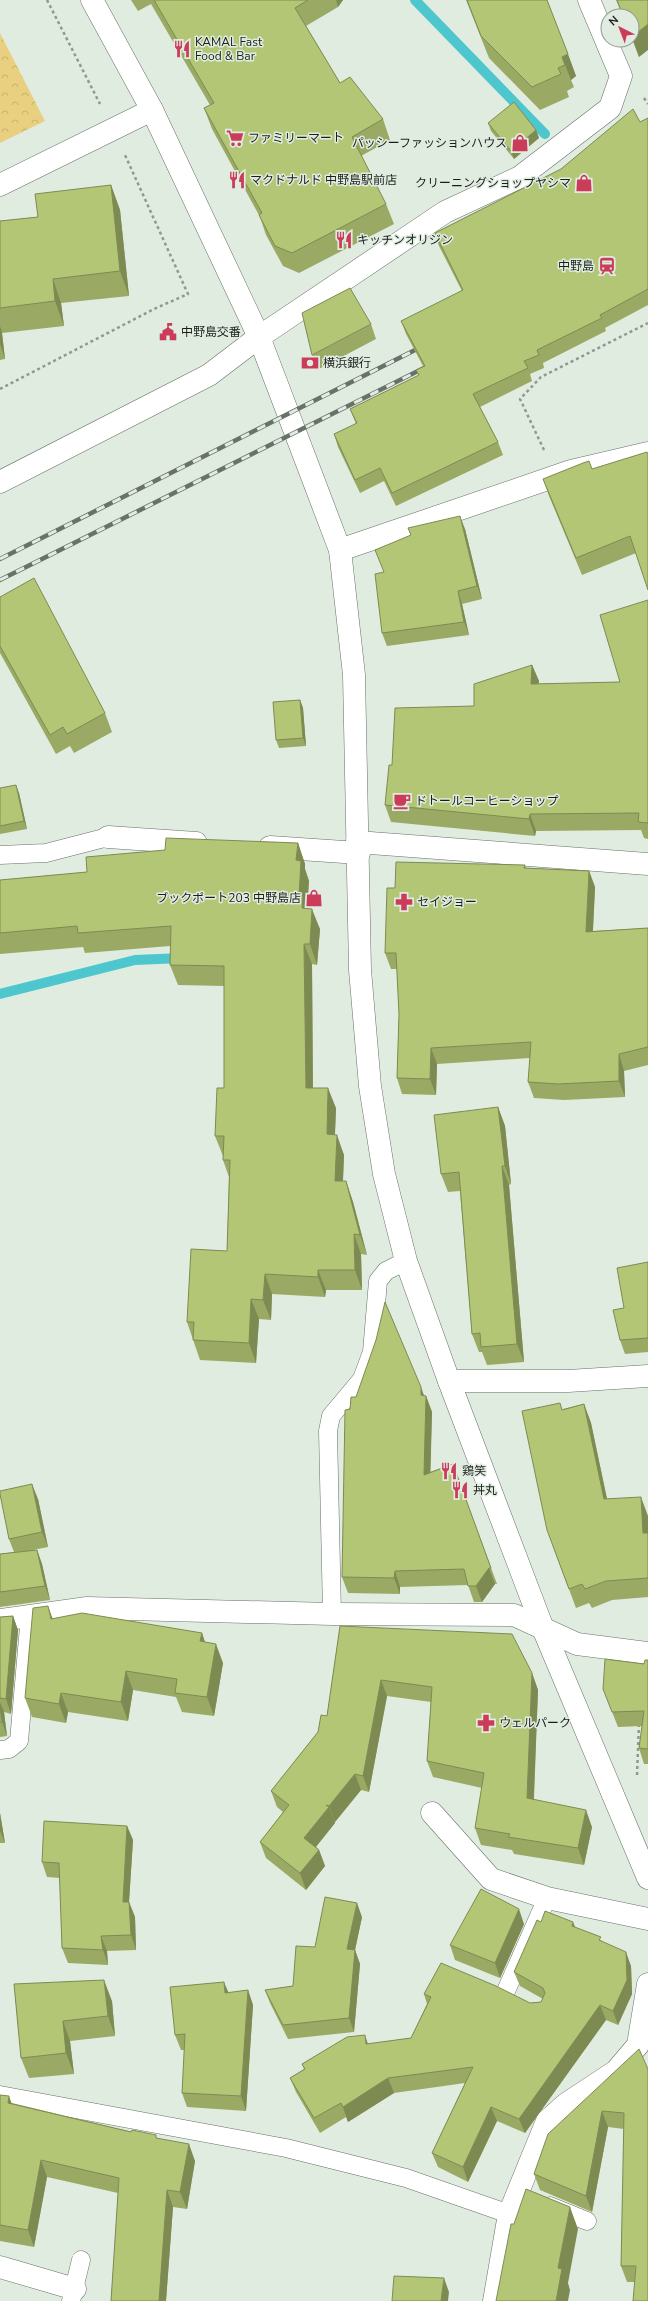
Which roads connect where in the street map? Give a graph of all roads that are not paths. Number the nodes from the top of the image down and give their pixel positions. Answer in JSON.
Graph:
{"nodes":[{"id":1,"x":92,"y":0,"type":"edge"},
{"id":2,"x":589,"y":0,"type":"edge"},
{"id":3,"x":152,"y":110,"type":"junction"},
{"id":4,"x":0,"y":185,"type":"edge"},
{"id":5,"x":259,"y":337,"type":"junction"},
{"id":6,"x":648,"y":453,"type":"edge"},
{"id":7,"x":0,"y":482,"type":"edge"},
{"id":8,"x":340,"y":550,"type":"junction"},
{"id":9,"x":108,"y":837,"type":"joint"},
{"id":10,"x":218,"y":844,"type":"edge"},
{"id":11,"x":249,"y":846,"type":"edge"},
{"id":12,"x":358,"y":847,"type":"junction"},
{"id":13,"x":0,"y":855,"type":"edge"},
{"id":14,"x":648,"y":864,"type":"edge"},
{"id":15,"x":406,"y":1261,"type":"junction"},
{"id":16,"x":648,"y":1376,"type":"edge"},
{"id":17,"x":449,"y":1381,"type":"junction"},
{"id":18,"x":332,"y":1614,"type":"junction"},
{"id":19,"x":30,"y":1615,"type":"junction"},
{"id":20,"x":0,"y":1620,"type":"edge"},
{"id":21,"x":542,"y":1626,"type":"junction"},
{"id":22,"x":648,"y":1654,"type":"edge"},
{"id":23,"x":0,"y":1750,"type":"edge"},
{"id":24,"x":432,"y":1813,"type":"dead end"},
{"id":25,"x":648,"y":1878,"type":"edge"},
{"id":26,"x":547,"y":1898,"type":"junction"},
{"id":27,"x":648,"y":1919,"type":"edge"},
{"id":28,"x":648,"y":1984,"type":"edge"},
{"id":29,"x":506,"y":1992,"type":"edge"},
{"id":30,"x":0,"y":2095,"type":"edge"},
{"id":31,"x":518,"y":2192,"type":"junction"},
{"id":32,"x":509,"y":2214,"type":"junction"},
{"id":33,"x":587,"y":2221,"type":"dead end"},
{"id":34,"x":81,"y":2260,"type":"dead end"},
{"id":35,"x":0,"y":2267,"type":"edge"},
{"id":36,"x":73,"y":2295,"type":"edge"},
{"id":37,"x":494,"y":2301,"type":"edge"}],
"edges":[{"from":1,"to":3,"type":"street"},
{"from":2,"to":5,"type":"street"},
{"from":3,"to":4,"type":"street"},
{"from":3,"to":5,"type":"street"},
{"from":5,"to":7,"type":"street"},
{"from":5,"to":8,"type":"street"},
{"from":6,"to":8,"type":"street"},
{"from":8,"to":12,"type":"street"},
{"from":9,"to":10,"type":"street"},
{"from":9,"to":13,"type":"lane"},
{"from":11,"to":12,"type":"street"},
{"from":12,"to":14,"type":"street"},
{"from":12,"to":15,"type":"street"},
{"from":15,"to":17,"type":"street"},
{"from":15,"to":18,"type":"lane"},
{"from":16,"to":17,"type":"street"},
{"from":17,"to":21,"type":"street"},
{"from":18,"to":19,"type":"street"},
{"from":18,"to":21,"type":"street"},
{"from":19,"to":20,"type":"street"},
{"from":19,"to":23,"type":"lane"},
{"from":21,"to":22,"type":"street"},
{"from":21,"to":25,"type":"street"},
{"from":24,"to":26,"type":"street"},
{"from":26,"to":27,"type":"street"},
{"from":26,"to":29,"type":"lane"},
{"from":28,"to":31,"type":"street"},
{"from":30,"to":32,"type":"lane"},
{"from":31,"to":32,"type":"street"},
{"from":31,"to":33,"type":"lane"},
{"from":32,"to":37,"type":"street"},
{"from":34,"to":36,"type":"lane"},
{"from":35,"to":36,"type":"street"}]}
